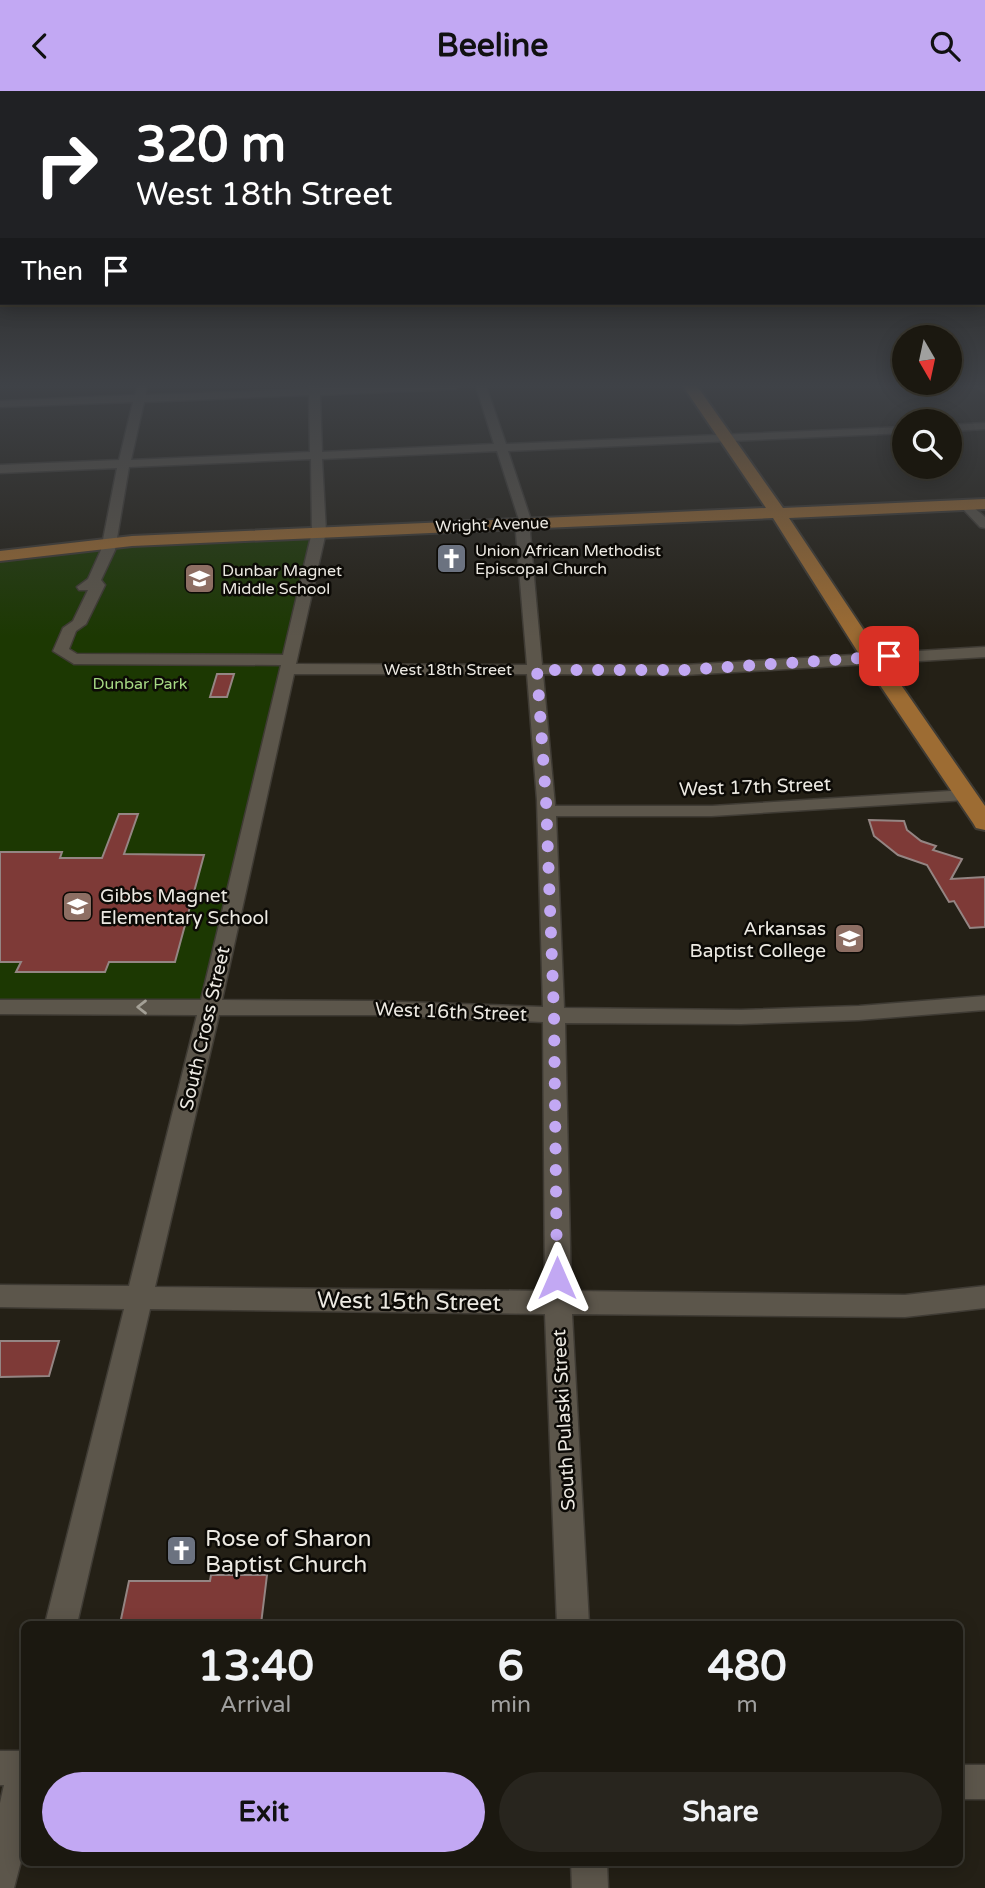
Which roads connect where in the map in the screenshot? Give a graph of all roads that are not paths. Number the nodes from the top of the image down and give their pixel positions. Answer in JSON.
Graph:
{"nodes":[{"id":1,"x":122,"y":470,"type":"edge"},
{"id":2,"x":317,"y":470,"type":"edge"},
{"id":3,"x":508,"y":470,"type":"edge"},
{"id":4,"x":747,"y":470,"type":"edge"},
{"id":5,"x":985,"y":504,"type":"edge"},
{"id":6,"x":966,"y":505,"type":"junction"},
{"id":7,"x":778,"y":513,"type":"junction"},
{"id":8,"x":526,"y":523,"type":"junction"},
{"id":9,"x":985,"y":524,"type":"edge"},
{"id":10,"x":319,"y":532,"type":"junction"},
{"id":11,"x":109,"y":543,"type":"junction"},
{"id":12,"x":0,"y":556,"type":"edge"},
{"id":13,"x":985,"y":652,"type":"edge"},
{"id":14,"x":871,"y":657,"type":"junction"},
{"id":15,"x":289,"y":665,"type":"junction"},
{"id":16,"x":537,"y":670,"type":"junction"},
{"id":17,"x":966,"y":796,"type":"junction"},
{"id":18,"x":545,"y":811,"type":"junction"},
{"id":19,"x":985,"y":823,"type":"edge"},
{"id":20,"x":985,"y":1003,"type":"edge"},
{"id":21,"x":210,"y":1006,"type":"junction"},
{"id":22,"x":0,"y":1007,"type":"edge"},
{"id":23,"x":554,"y":1015,"type":"junction"},
{"id":24,"x":0,"y":1296,"type":"edge"},
{"id":25,"x":140,"y":1297,"type":"junction"},
{"id":26,"x":985,"y":1297,"type":"edge"},
{"id":27,"x":558,"y":1304,"type":"junction"},
{"id":28,"x":62,"y":1621,"type":"edge"},
{"id":29,"x":573,"y":1621,"type":"edge"},
{"id":30,"x":0,"y":1768,"type":"edge"},
{"id":31,"x":21,"y":1768,"type":"edge"},
{"id":32,"x":963,"y":1782,"type":"edge"},
{"id":33,"x":985,"y":1782,"type":"edge"},
{"id":34,"x":21,"y":1788,"type":"edge"},
{"id":35,"x":589,"y":1866,"type":"edge"},
{"id":36,"x":0,"y":1878,"type":"edge"},
{"id":37,"x":590,"y":1888,"type":"edge"}],
"edges":[{"from":1,"to":11,"type":"street"},
{"from":2,"to":10,"type":"street","name":"South Cross Street"},
{"from":3,"to":8,"type":"street","name":"South Pulaski Street"},
{"from":4,"to":7,"type":"main road"},
{"from":5,"to":6,"type":"main road","name":"Wright Avenue"},
{"from":6,"to":7,"type":"main road","name":"Wright Avenue"},
{"from":6,"to":9,"type":"street"},
{"from":7,"to":8,"type":"main road","name":"Wright Avenue"},
{"from":7,"to":14,"type":"main road"},
{"from":8,"to":10,"type":"main road","name":"Wright Avenue"},
{"from":8,"to":16,"type":"street","name":"South Pulaski Street"},
{"from":10,"to":11,"type":"main road","name":"Wright Avenue"},
{"from":10,"to":15,"type":"street","name":"South Cross Street"},
{"from":11,"to":12,"type":"main road","name":"Wright Avenue"},
{"from":11,"to":15,"type":"street","name":"West 18th Street"},
{"from":13,"to":14,"type":"street","name":"West 18th Street"},
{"from":14,"to":16,"type":"street","name":"West 18th Street"},
{"from":14,"to":17,"type":"main road"},
{"from":15,"to":16,"type":"street","name":"West 18th Street"},
{"from":15,"to":21,"type":"street","name":"South Cross Street"},
{"from":16,"to":18,"type":"street","name":"South Pulaski Street"},
{"from":17,"to":18,"type":"street","name":"West 17th Street"},
{"from":17,"to":19,"type":"main road"},
{"from":18,"to":23,"type":"street","name":"South Pulaski Street"},
{"from":20,"to":23,"type":"street","name":"West 16th Street"},
{"from":21,"to":22,"type":"street","name":"West 16th Street","one_way":true},
{"from":21,"to":23,"type":"street","name":"West 16th Street"},
{"from":21,"to":25,"type":"street","name":"South Cross Street"},
{"from":23,"to":27,"type":"street","name":"South Pulaski Street"},
{"from":24,"to":25,"type":"street","name":"West 15th Street"},
{"from":25,"to":27,"type":"street","name":"West 15th Street"},
{"from":25,"to":28,"type":"street","name":"South Cross Street"},
{"from":26,"to":27,"type":"street","name":"West 15th Street"},
{"from":27,"to":29,"type":"street","name":"South Pulaski Street"},
{"from":30,"to":31,"type":"street"},
{"from":32,"to":33,"type":"street"},
{"from":34,"to":36,"type":"street"},
{"from":35,"to":37,"type":"street"}]}
